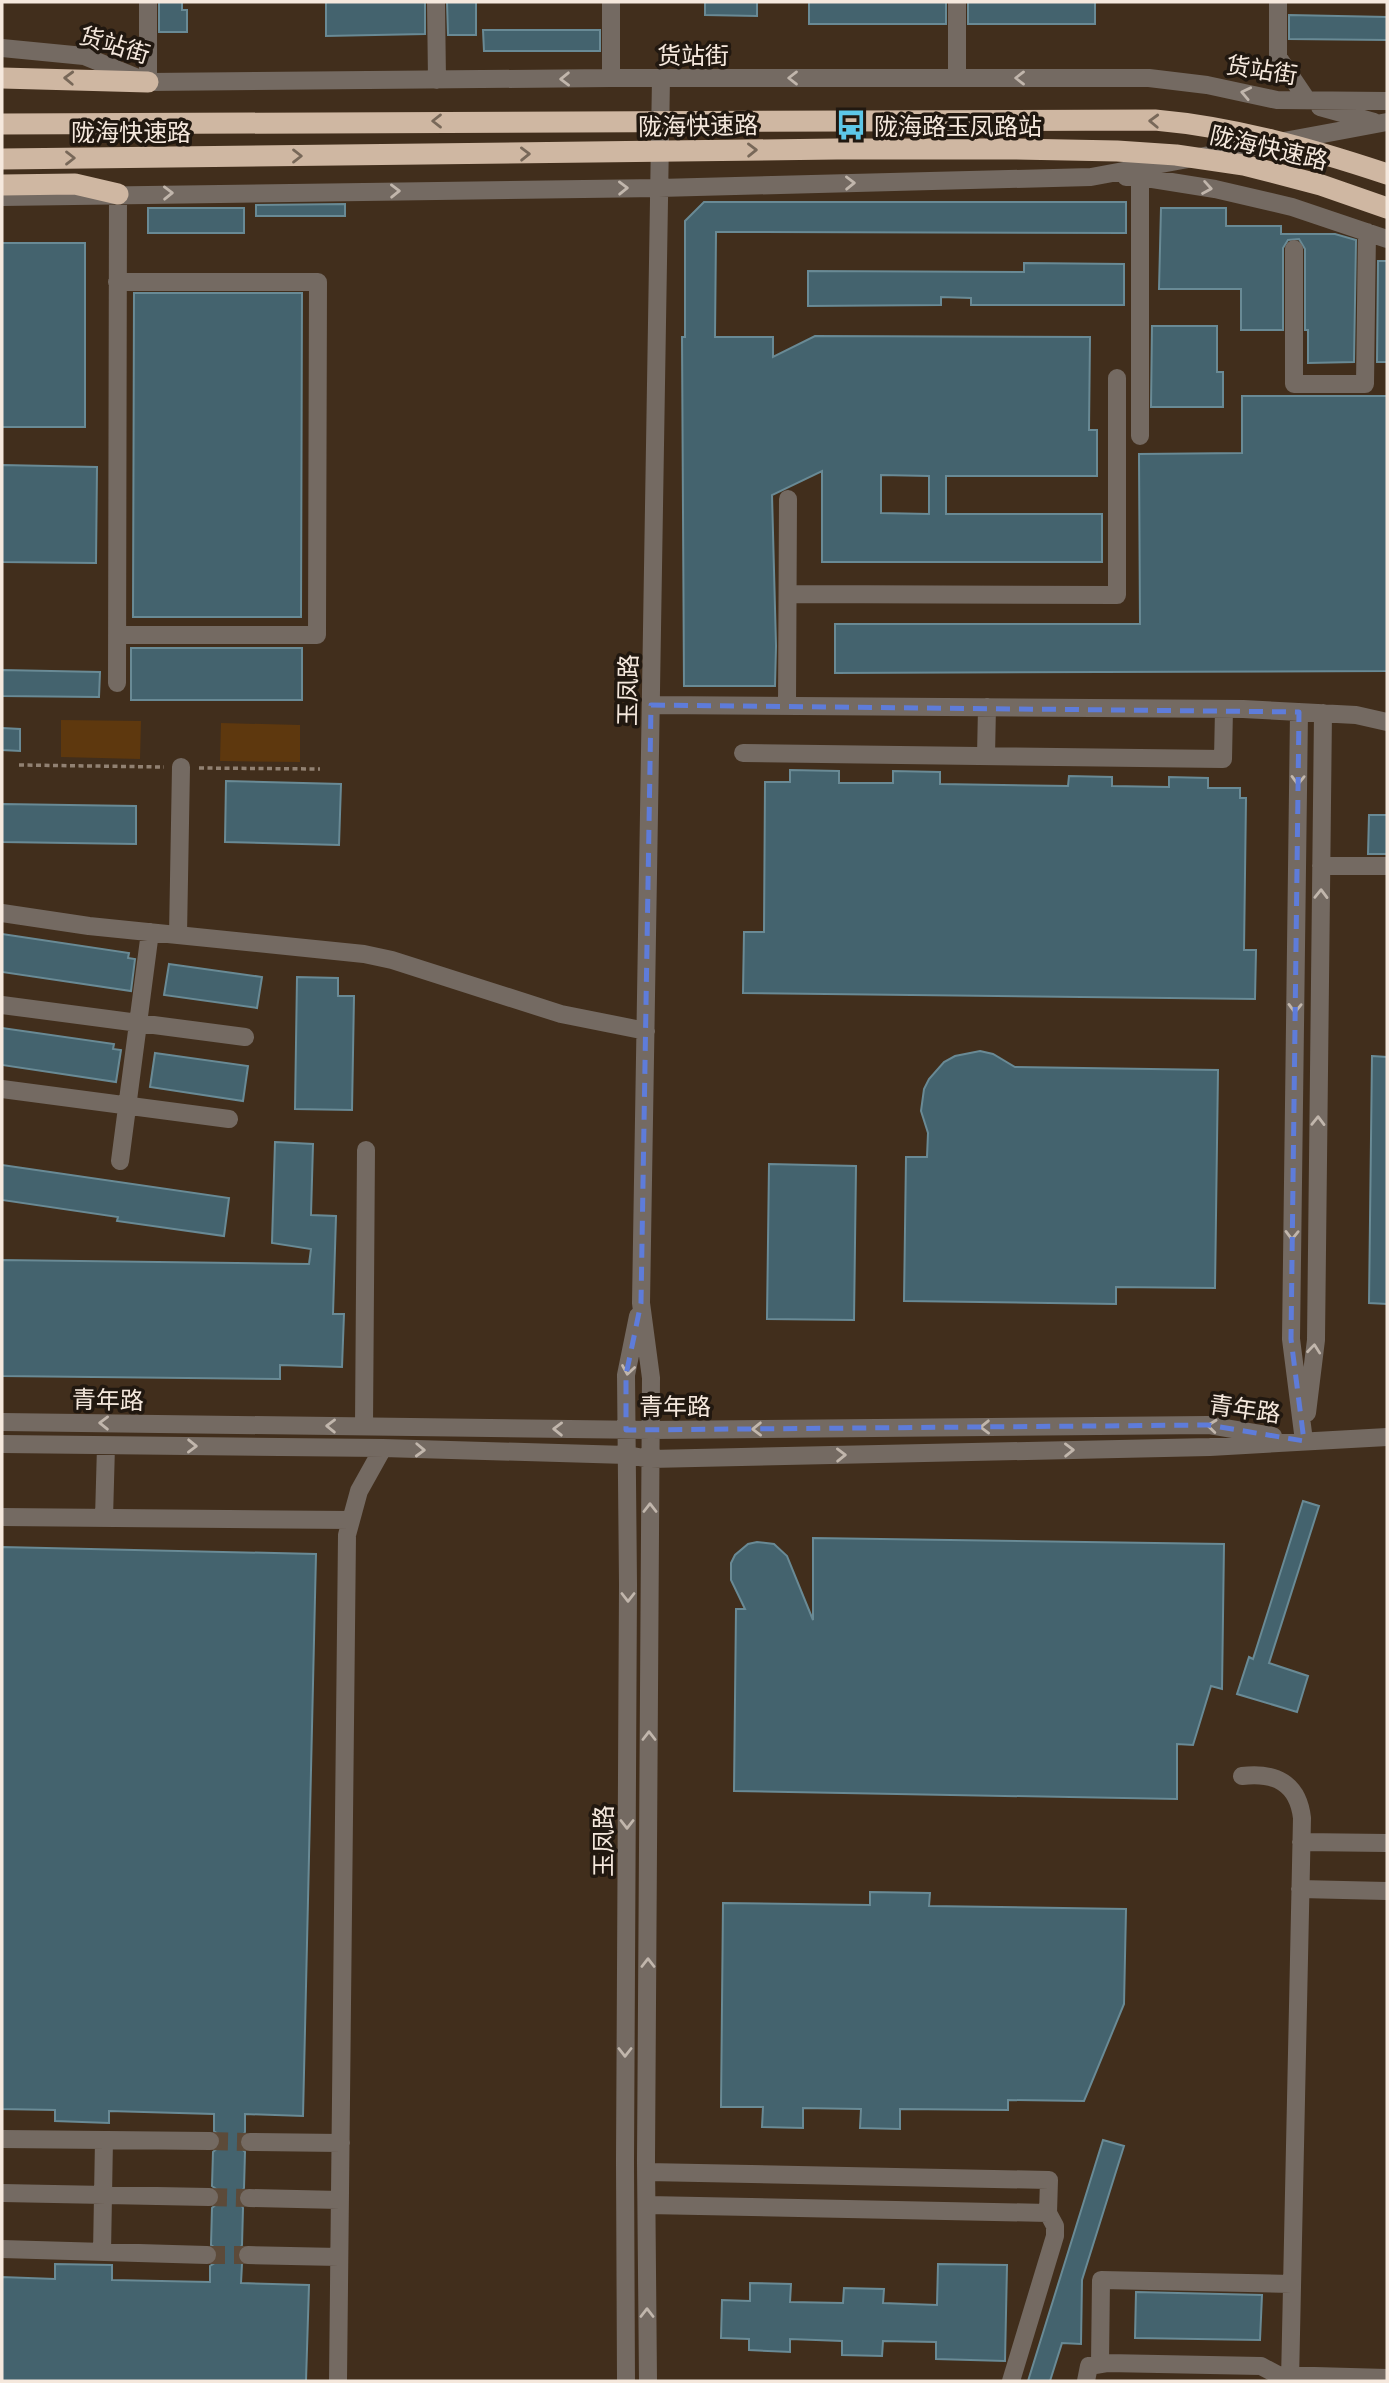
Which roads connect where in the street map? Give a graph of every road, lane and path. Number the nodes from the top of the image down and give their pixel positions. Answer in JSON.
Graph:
{"nodes":[{"id":1,"x":148,"y":2,"type":"edge"},
{"id":2,"x":436,"y":2,"type":"edge"},
{"id":3,"x":611,"y":2,"type":"edge"},
{"id":4,"x":957,"y":2,"type":"edge"},
{"id":5,"x":1278,"y":2,"type":"edge"},
{"id":6,"x":2,"y":48,"type":"edge"},
{"id":7,"x":2,"y":78,"type":"edge"},
{"id":8,"x":611,"y":78,"type":"junction"},
{"id":9,"x":662,"y":78,"type":"junction"},
{"id":10,"x":957,"y":78,"type":"junction"},
{"id":11,"x":437,"y":80,"type":"junction"},
{"id":12,"x":148,"y":82,"type":"junction"},
{"id":13,"x":1277,"y":100,"type":"junction"},
{"id":14,"x":1307,"y":100,"type":"junction"},
{"id":15,"x":1387,"y":100,"type":"edge"},
{"id":16,"x":2,"y":124,"type":"edge"},
{"id":17,"x":1384,"y":124,"type":"edge"},
{"id":18,"x":2,"y":159,"type":"edge"},
{"id":19,"x":1387,"y":174,"type":"edge"},
{"id":20,"x":1091,"y":177,"type":"junction"},
{"id":21,"x":1140,"y":177,"type":"junction"},
{"id":22,"x":2,"y":185,"type":"edge"},
{"id":23,"x":659,"y":188,"type":"junction"},
{"id":24,"x":118,"y":194,"type":"junction"},
{"id":25,"x":2,"y":197,"type":"edge"},
{"id":26,"x":1387,"y":208,"type":"edge"},
{"id":27,"x":1367,"y":232,"type":"junction"},
{"id":28,"x":1387,"y":239,"type":"edge"},
{"id":29,"x":1294,"y":249,"type":"dead end"},
{"id":30,"x":117,"y":282,"type":"junction"},
{"id":31,"x":1117,"y":378,"type":"dead end"},
{"id":32,"x":1140,"y":436,"type":"dead end"},
{"id":33,"x":788,"y":499,"type":"dead end"},
{"id":34,"x":788,"y":594,"type":"junction"},
{"id":35,"x":117,"y":635,"type":"junction"},
{"id":36,"x":117,"y":683,"type":"dead end"},
{"id":37,"x":651,"y":705,"type":"junction"},
{"id":38,"x":787,"y":706,"type":"junction"},
{"id":39,"x":987,"y":707,"type":"junction"},
{"id":40,"x":1224,"y":709,"type":"junction"},
{"id":41,"x":1299,"y":712,"type":"junction"},
{"id":42,"x":1323,"y":713,"type":"junction"},
{"id":43,"x":1387,"y":722,"type":"edge"},
{"id":44,"x":743,"y":753,"type":"dead end"},
{"id":45,"x":986,"y":756,"type":"junction"},
{"id":46,"x":181,"y":767,"type":"dead end"},
{"id":47,"x":1321,"y":866,"type":"junction"},
{"id":48,"x":1387,"y":866,"type":"edge"},
{"id":49,"x":2,"y":913,"type":"edge"},
{"id":50,"x":150,"y":932,"type":"junction"},
{"id":51,"x":178,"y":935,"type":"junction"},
{"id":52,"x":2,"y":1005,"type":"edge"},
{"id":53,"x":138,"y":1023,"type":"junction"},
{"id":54,"x":646,"y":1031,"type":"junction"},
{"id":55,"x":245,"y":1037,"type":"dead end"},
{"id":56,"x":2,"y":1089,"type":"edge"},
{"id":57,"x":127,"y":1105,"type":"junction"},
{"id":58,"x":229,"y":1119,"type":"dead end"},
{"id":59,"x":366,"y":1150,"type":"dead end"},
{"id":60,"x":120,"y":1161,"type":"dead end"},
{"id":61,"x":641,"y":1303,"type":"junction"},
{"id":62,"x":2,"y":1422,"type":"edge"},
{"id":63,"x":364,"y":1426,"type":"junction"},
{"id":64,"x":626,"y":1430,"type":"junction"},
{"id":65,"x":651,"y":1430,"type":"junction"},
{"id":66,"x":1387,"y":1437,"type":"edge"},
{"id":67,"x":1304,"y":1441,"type":"junction"},
{"id":68,"x":2,"y":1444,"type":"edge"},
{"id":69,"x":106,"y":1446,"type":"junction"},
{"id":70,"x":383,"y":1448,"type":"junction"},
{"id":71,"x":626,"y":1455,"type":"junction"},
{"id":72,"x":650,"y":1459,"type":"junction"},
{"id":73,"x":2,"y":1517,"type":"edge"},
{"id":74,"x":104,"y":1518,"type":"junction"},
{"id":75,"x":351,"y":1520,"type":"junction"},
{"id":76,"x":1242,"y":1776,"type":"dead end"},
{"id":77,"x":1301,"y":1842,"type":"junction"},
{"id":78,"x":1387,"y":1843,"type":"edge"},
{"id":79,"x":1300,"y":1889,"type":"junction"},
{"id":80,"x":1387,"y":1891,"type":"edge"},
{"id":81,"x":2,"y":2139,"type":"edge"},
{"id":82,"x":104,"y":2140,"type":"junction"},
{"id":83,"x":210,"y":2141,"type":"tunnel mouth"},
{"id":84,"x":250,"y":2142,"type":"tunnel mouth"},
{"id":85,"x":341,"y":2143,"type":"junction"},
{"id":86,"x":646,"y":2172,"type":"junction"},
{"id":87,"x":2,"y":2193,"type":"edge"},
{"id":88,"x":103,"y":2195,"type":"junction"},
{"id":89,"x":209,"y":2197,"type":"tunnel mouth"},
{"id":90,"x":249,"y":2198,"type":"tunnel mouth"},
{"id":91,"x":340,"y":2200,"type":"junction"},
{"id":92,"x":647,"y":2205,"type":"junction"},
{"id":93,"x":1048,"y":2213,"type":"junction"},
{"id":94,"x":2,"y":2249,"type":"edge"},
{"id":95,"x":102,"y":2252,"type":"junction"},
{"id":96,"x":207,"y":2255,"type":"tunnel mouth"},
{"id":97,"x":248,"y":2255,"type":"tunnel mouth"},
{"id":98,"x":339,"y":2258,"type":"junction"},
{"id":99,"x":1292,"y":2284,"type":"junction"},
{"id":100,"x":1100,"y":2364,"type":"junction"},
{"id":101,"x":1177,"y":2373,"type":"edge"},
{"id":102,"x":1290,"y":2378,"type":"edge"},
{"id":103,"x":1387,"y":2378,"type":"edge"},
{"id":104,"x":338,"y":2381,"type":"edge"},
{"id":105,"x":626,"y":2381,"type":"edge"},
{"id":106,"x":648,"y":2381,"type":"edge"},
{"id":107,"x":1011,"y":2381,"type":"edge"},
{"id":108,"x":1086,"y":2381,"type":"edge"}],
"edges":[{"from":1,"to":12,"type":"street"},
{"from":2,"to":11,"type":"street"},
{"from":3,"to":8,"type":"street"},
{"from":4,"to":10,"type":"street"},
{"from":5,"to":14,"type":"street"},
{"from":6,"to":12,"type":"street","name":"货站街"},
{"from":12,"to":7,"type":"highway","one_way":true},
{"from":8,"to":9,"type":"street","name":"货站街"},
{"from":8,"to":11,"type":"street","name":"货站街","one_way":true},
{"from":10,"to":9,"type":"street","name":"货站街","one_way":true},
{"from":9,"to":23,"type":"street","name":"玉凤路"},
{"from":13,"to":10,"type":"street","name":"货站街","one_way":true},
{"from":11,"to":12,"type":"street","name":"货站街"},
{"from":13,"to":14,"type":"street","name":"货站街"},
{"from":13,"to":17,"type":"street"},
{"from":14,"to":15,"type":"street","name":"货站街"},
{"from":19,"to":16,"type":"highway","name":"陇海快速路","one_way":true,"bridge":true},
{"from":17,"to":20,"type":"street"},
{"from":18,"to":26,"type":"highway","name":"陇海快速路","one_way":true,"bridge":true},
{"from":20,"to":21,"type":"street"},
{"from":23,"to":20,"type":"street","one_way":true},
{"from":21,"to":27,"type":"street","one_way":true},
{"from":21,"to":32,"type":"street"},
{"from":22,"to":24,"type":"highway"},
{"from":24,"to":23,"type":"street","one_way":true},
{"from":23,"to":37,"type":"street","name":"玉凤路"},
{"from":24,"to":25,"type":"street"},
{"from":24,"to":30,"type":"street"},
{"from":27,"to":28,"type":"street"},
{"from":27,"to":29,"type":"street"},
{"from":30,"to":35,"type":"street"},
{"from":30,"to":35,"type":"street"},
{"from":31,"to":34,"type":"street"},
{"from":33,"to":34,"type":"street"},
{"from":34,"to":38,"type":"street"},
{"from":35,"to":36,"type":"street"},
{"from":37,"to":38,"type":"street"},
{"from":37,"to":54,"type":"street","name":"玉凤路"},
{"from":38,"to":39,"type":"street"},
{"from":39,"to":40,"type":"street"},
{"from":39,"to":45,"type":"street"},
{"from":40,"to":41,"type":"street"},
{"from":40,"to":45,"type":"street"},
{"from":41,"to":42,"type":"street"},
{"from":41,"to":67,"type":"street","one_way":true},
{"from":42,"to":43,"type":"street"},
{"from":42,"to":47,"type":"street"},
{"from":44,"to":45,"type":"street"},
{"from":46,"to":51,"type":"street"},
{"from":47,"to":48,"type":"street"},
{"from":67,"to":47,"type":"street","one_way":true},
{"from":49,"to":50,"type":"street"},
{"from":50,"to":51,"type":"street"},
{"from":50,"to":53,"type":"street"},
{"from":51,"to":54,"type":"street"},
{"from":52,"to":53,"type":"street"},
{"from":53,"to":55,"type":"street"},
{"from":53,"to":57,"type":"street"},
{"from":54,"to":61,"type":"street","name":"玉凤路"},
{"from":56,"to":57,"type":"street"},
{"from":57,"to":58,"type":"street"},
{"from":57,"to":60,"type":"street"},
{"from":59,"to":63,"type":"street"},
{"from":61,"to":64,"type":"street","name":"玉凤路","one_way":true},
{"from":61,"to":65,"type":"street","name":"玉凤路"},
{"from":63,"to":62,"type":"street","name":"青年路","one_way":true},
{"from":64,"to":63,"type":"street","name":"青年路","one_way":true},
{"from":64,"to":65,"type":"street","name":"青年路"},
{"from":64,"to":71,"type":"street","name":"玉凤路"},
{"from":67,"to":65,"type":"street","name":"青年路","one_way":true},
{"from":65,"to":72,"type":"street","name":"玉凤路"},
{"from":66,"to":67,"type":"street"},
{"from":72,"to":67,"type":"street","name":"青年路","one_way":true},
{"from":68,"to":69,"type":"street","name":"青年路"},
{"from":69,"to":70,"type":"street","name":"青年路","one_way":true},
{"from":69,"to":74,"type":"street"},
{"from":70,"to":71,"type":"street","name":"青年路","one_way":true},
{"from":70,"to":75,"type":"street"},
{"from":71,"to":72,"type":"street","name":"青年路"},
{"from":71,"to":105,"type":"street","name":"玉凤路","one_way":true},
{"from":86,"to":72,"type":"street","name":"玉凤路","one_way":true},
{"from":73,"to":74,"type":"street"},
{"from":74,"to":75,"type":"street"},
{"from":75,"to":85,"type":"street"},
{"from":76,"to":77,"type":"street"},
{"from":77,"to":78,"type":"street"},
{"from":77,"to":79,"type":"street"},
{"from":79,"to":80,"type":"street"},
{"from":79,"to":99,"type":"street"},
{"from":81,"to":82,"type":"street"},
{"from":82,"to":83,"type":"street"},
{"from":82,"to":88,"type":"street"},
{"from":84,"to":85,"type":"street"},
{"from":85,"to":91,"type":"street"},
{"from":86,"to":92,"type":"street","name":"玉凤路"},
{"from":86,"to":93,"type":"street"},
{"from":87,"to":88,"type":"street"},
{"from":88,"to":89,"type":"street"},
{"from":88,"to":95,"type":"street"},
{"from":90,"to":91,"type":"street"},
{"from":91,"to":98,"type":"street"},
{"from":92,"to":93,"type":"street"},
{"from":106,"to":92,"type":"street","name":"玉凤路","one_way":true},
{"from":93,"to":107,"type":"street"},
{"from":94,"to":95,"type":"street"},
{"from":95,"to":96,"type":"street"},
{"from":97,"to":98,"type":"street"},
{"from":98,"to":104,"type":"street"},
{"from":99,"to":100,"type":"street"},
{"from":99,"to":102,"type":"street"},
{"from":100,"to":101,"type":"street"},
{"from":100,"to":108,"type":"street"},
{"from":101,"to":102,"type":"street"},
{"from":102,"to":103,"type":"street"}]}
